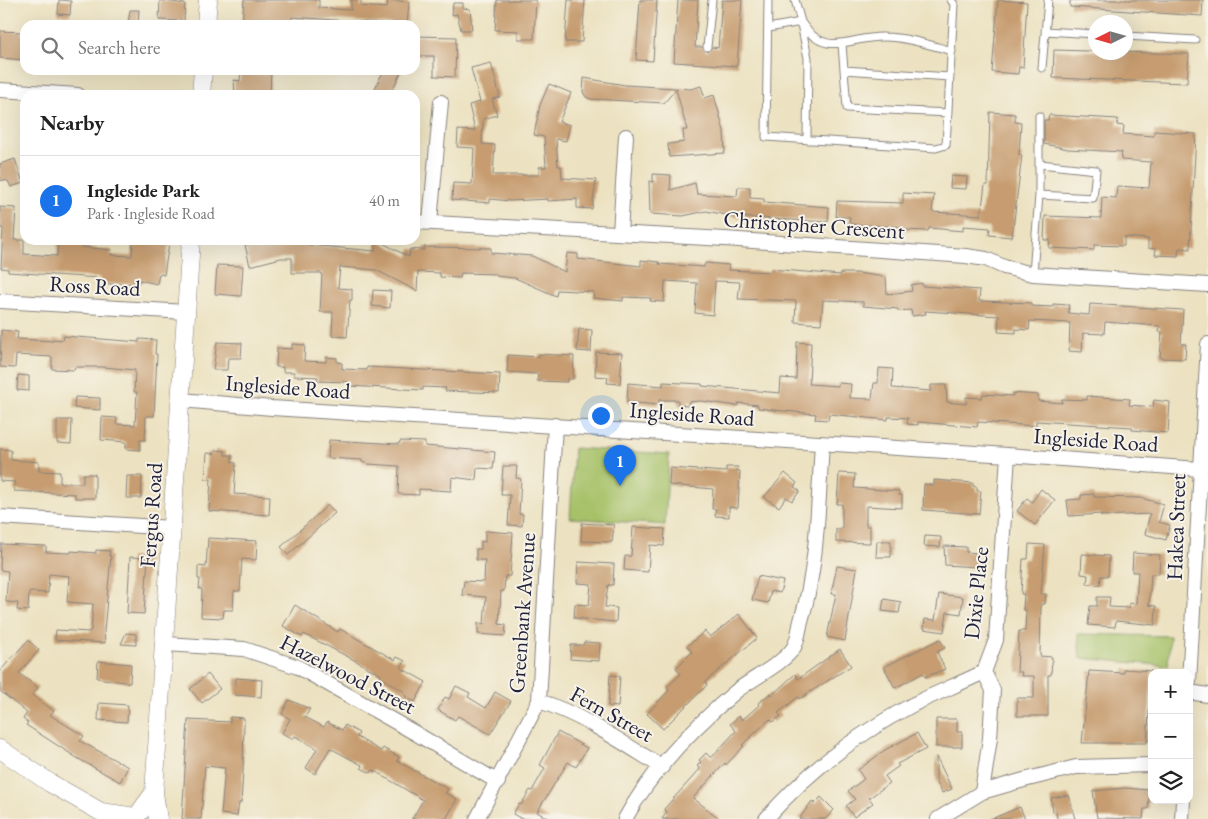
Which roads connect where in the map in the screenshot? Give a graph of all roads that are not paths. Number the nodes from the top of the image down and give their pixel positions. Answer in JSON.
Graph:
{"nodes":[{"id":1,"x":208,"y":0,"type":"edge"},
{"id":2,"x":712,"y":0,"type":"edge"},
{"id":3,"x":768,"y":0,"type":"edge"},
{"id":4,"x":795,"y":0,"type":"edge"},
{"id":5,"x":951,"y":0,"type":"edge"},
{"id":6,"x":1048,"y":0,"type":"edge"},
{"id":7,"x":206,"y":20,"type":"edge"},
{"id":8,"x":801,"y":22,"type":"junction"},
{"id":9,"x":768,"y":28,"type":"junction"},
{"id":10,"x":1045,"y":31,"type":"junction"},
{"id":11,"x":1088,"y":34,"type":"edge"},
{"id":12,"x":1133,"y":36,"type":"edge"},
{"id":13,"x":1195,"y":40,"type":"dead end"},
{"id":14,"x":842,"y":44,"type":"junction"},
{"id":15,"x":707,"y":47,"type":"dead end"},
{"id":16,"x":952,"y":51,"type":"junction"},
{"id":17,"x":1042,"y":68,"type":"dead end"},
{"id":18,"x":844,"y":70,"type":"junction"},
{"id":19,"x":203,"y":75,"type":"edge"},
{"id":20,"x":950,"y":77,"type":"junction"},
{"id":21,"x":0,"y":90,"type":"edge"},
{"id":22,"x":201,"y":90,"type":"edge"},
{"id":23,"x":20,"y":91,"type":"edge"},
{"id":24,"x":441,"y":102,"type":"dead end"},
{"id":25,"x":948,"y":113,"type":"junction"},
{"id":26,"x":1039,"y":116,"type":"dead end"},
{"id":27,"x":626,"y":136,"type":"dead end"},
{"id":28,"x":808,"y":140,"type":"junction"},
{"id":29,"x":1040,"y":164,"type":"junction"},
{"id":30,"x":1039,"y":196,"type":"junction"},
{"id":31,"x":420,"y":222,"type":"edge"},
{"id":32,"x":430,"y":222,"type":"junction"},
{"id":33,"x":620,"y":233,"type":"junction"},
{"id":34,"x":191,"y":245,"type":"edge"},
{"id":35,"x":1033,"y":274,"type":"junction"},
{"id":36,"x":1208,"y":285,"type":"edge"},
{"id":37,"x":0,"y":301,"type":"edge"},
{"id":38,"x":186,"y":312,"type":"junction"},
{"id":39,"x":1208,"y":344,"type":"edge"},
{"id":40,"x":1207,"y":390,"type":"edge"},
{"id":41,"x":181,"y":400,"type":"junction"},
{"id":42,"x":555,"y":425,"type":"junction"},
{"id":43,"x":822,"y":444,"type":"junction"},
{"id":44,"x":1008,"y":455,"type":"junction"},
{"id":45,"x":1199,"y":469,"type":"junction"},
{"id":46,"x":0,"y":517,"type":"edge"},
{"id":47,"x":172,"y":528,"type":"junction"},
{"id":48,"x":166,"y":644,"type":"junction"},
{"id":49,"x":1190,"y":669,"type":"edge"},
{"id":50,"x":984,"y":672,"type":"junction"},
{"id":51,"x":1193,"y":693,"type":"edge"},
{"id":52,"x":1208,"y":695,"type":"edge"},
{"id":53,"x":539,"y":701,"type":"junction"},
{"id":54,"x":0,"y":749,"type":"edge"},
{"id":55,"x":1148,"y":764,"type":"edge"},
{"id":56,"x":662,"y":766,"type":"junction"},
{"id":57,"x":498,"y":782,"type":"junction"},
{"id":58,"x":982,"y":792,"type":"junction"},
{"id":59,"x":154,"y":793,"type":"junction"},
{"id":60,"x":1183,"y":804,"type":"edge"},
{"id":61,"x":104,"y":815,"type":"edge"},
{"id":62,"x":132,"y":816,"type":"edge"},
{"id":63,"x":158,"y":819,"type":"edge"},
{"id":64,"x":477,"y":819,"type":"edge"},
{"id":65,"x":625,"y":819,"type":"edge"},
{"id":66,"x":766,"y":819,"type":"edge"},
{"id":67,"x":938,"y":819,"type":"edge"},
{"id":68,"x":1182,"y":819,"type":"edge"}],
"edges":[{"from":1,"to":7,"type":"street"},
{"from":2,"to":15,"type":"lane"},
{"from":3,"to":9,"type":"lane"},
{"from":4,"to":8,"type":"lane"},
{"from":5,"to":16,"type":"lane"},
{"from":6,"to":10,"type":"lane"},
{"from":8,"to":9,"type":"lane"},
{"from":8,"to":14,"type":"lane"},
{"from":8,"to":28,"type":"lane"},
{"from":9,"to":28,"type":"lane"},
{"from":10,"to":11,"type":"lane"},
{"from":10,"to":17,"type":"lane"},
{"from":12,"to":13,"type":"lane"},
{"from":14,"to":16,"type":"lane"},
{"from":14,"to":18,"type":"lane"},
{"from":16,"to":20,"type":"lane"},
{"from":18,"to":20,"type":"lane"},
{"from":18,"to":25,"type":"lane"},
{"from":19,"to":22,"type":"street"},
{"from":20,"to":25,"type":"lane"},
{"from":21,"to":23,"type":"street"},
{"from":24,"to":32,"type":"street"},
{"from":25,"to":28,"type":"lane"},
{"from":26,"to":29,"type":"lane"},
{"from":27,"to":33,"type":"street"},
{"from":29,"to":30,"type":"lane"},
{"from":29,"to":30,"type":"lane"},
{"from":30,"to":35,"type":"lane"},
{"from":31,"to":32,"type":"street","name":"Christopher Crescent"},
{"from":32,"to":33,"type":"street","name":"Christopher Crescent"},
{"from":33,"to":35,"type":"street","name":"Christopher Crescent"},
{"from":34,"to":38,"type":"street","name":"Fergus Road"},
{"from":35,"to":36,"type":"street","name":"Christopher Crescent"},
{"from":37,"to":38,"type":"street","name":"Ross Road"},
{"from":38,"to":41,"type":"street","name":"Fergus Road"},
{"from":39,"to":40,"type":"street","name":"Hakea Street"},
{"from":40,"to":45,"type":"street","name":"Hakea Street"},
{"from":41,"to":42,"type":"street","name":"Ingleside Road"},
{"from":41,"to":47,"type":"street","name":"Fergus Road"},
{"from":42,"to":43,"type":"street","name":"Ingleside Road"},
{"from":42,"to":53,"type":"street","name":"Greenbank Avenue"},
{"from":43,"to":44,"type":"street","name":"Ingleside Road"},
{"from":43,"to":56,"type":"street"},
{"from":44,"to":45,"type":"street","name":"Ingleside Road"},
{"from":44,"to":50,"type":"street","name":"Dixie Place"},
{"from":45,"to":49,"type":"street","name":"Hakea Street"},
{"from":46,"to":47,"type":"street"},
{"from":47,"to":48,"type":"street","name":"Fergus Road"},
{"from":48,"to":57,"type":"street","name":"Hazelwood Street"},
{"from":48,"to":59,"type":"street","name":"Fergus Road"},
{"from":50,"to":58,"type":"street","name":"Dixie Place"},
{"from":50,"to":66,"type":"street"},
{"from":51,"to":52,"type":"street"},
{"from":53,"to":56,"type":"street","name":"Fern Street"},
{"from":53,"to":57,"type":"street","name":"Greenbank Avenue"},
{"from":54,"to":61,"type":"street"},
{"from":55,"to":58,"type":"street"},
{"from":56,"to":65,"type":"street"},
{"from":57,"to":64,"type":"street","name":"Greenbank Avenue"},
{"from":58,"to":67,"type":"street"},
{"from":59,"to":62,"type":"street"},
{"from":59,"to":63,"type":"street","name":"Fergus Road"},
{"from":60,"to":68,"type":"street"},
{"from":61,"to":62,"type":"street"},
{"from":62,"to":63,"type":"street"}]}
